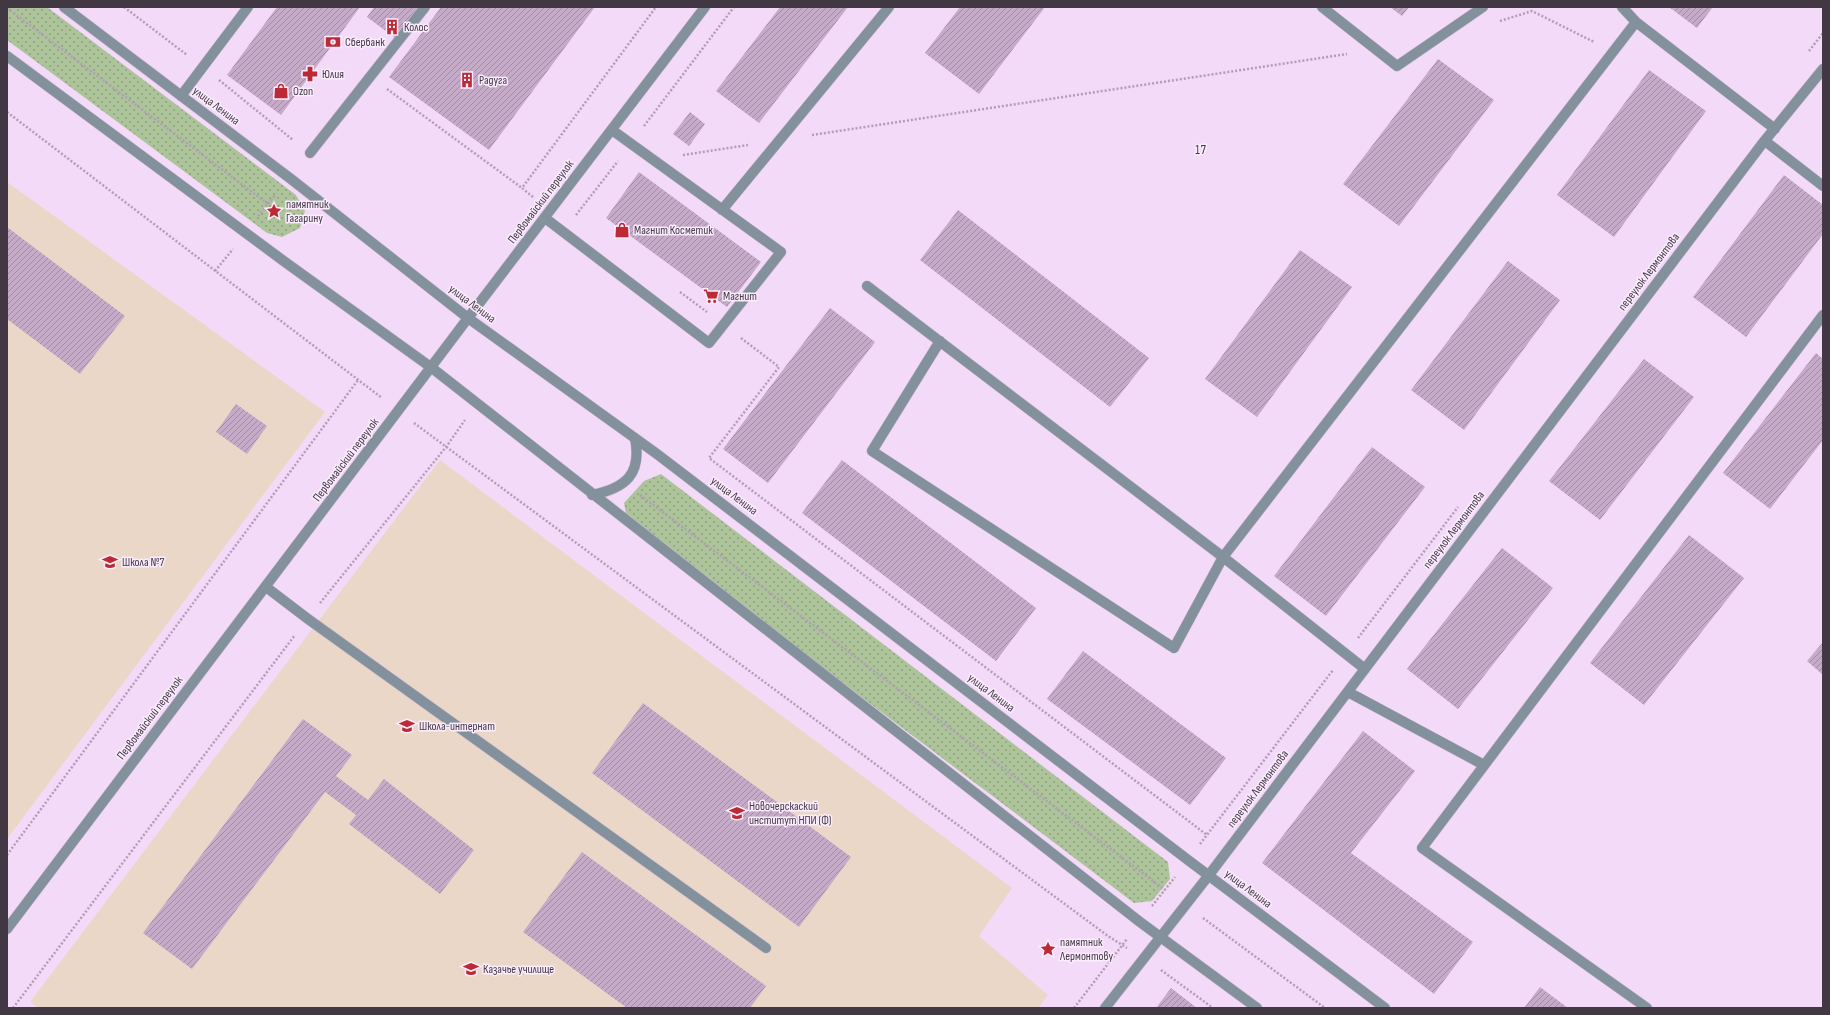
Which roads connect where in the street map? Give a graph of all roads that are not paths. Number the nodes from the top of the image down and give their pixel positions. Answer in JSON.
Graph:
{"nodes":[{"id":1,"x":64,"y":7,"type":"edge"},
{"id":2,"x":248,"y":7,"type":"edge"},
{"id":3,"x":425,"y":7,"type":"edge"},
{"id":4,"x":704,"y":7,"type":"edge"},
{"id":5,"x":889,"y":7,"type":"edge"},
{"id":6,"x":1322,"y":7,"type":"edge"},
{"id":7,"x":1483,"y":7,"type":"edge"},
{"id":8,"x":1622,"y":7,"type":"edge"},
{"id":9,"x":1636,"y":22,"type":"junction"},
{"id":10,"x":7,"y":56,"type":"edge"},
{"id":11,"x":1823,"y":69,"type":"edge"},
{"id":12,"x":181,"y":96,"type":"junction"},
{"id":13,"x":1776,"y":129,"type":"junction"},
{"id":14,"x":612,"y":130,"type":"junction"},
{"id":15,"x":1765,"y":141,"type":"junction"},
{"id":16,"x":310,"y":154,"type":"dead end"},
{"id":17,"x":1823,"y":186,"type":"edge"},
{"id":18,"x":722,"y":210,"type":"junction"},
{"id":19,"x":548,"y":214,"type":"junction"},
{"id":20,"x":867,"y":286,"type":"dead end"},
{"id":21,"x":1823,"y":315,"type":"edge"},
{"id":22,"x":468,"y":318,"type":"junction"},
{"id":23,"x":940,"y":341,"type":"junction"},
{"id":24,"x":432,"y":368,"type":"junction"},
{"id":25,"x":635,"y":438,"type":"junction"},
{"id":26,"x":592,"y":495,"type":"junction"},
{"id":27,"x":1223,"y":557,"type":"junction"},
{"id":28,"x":266,"y":587,"type":"junction"},
{"id":29,"x":1365,"y":669,"type":"junction"},
{"id":30,"x":1348,"y":692,"type":"junction"},
{"id":31,"x":1484,"y":766,"type":"junction"},
{"id":32,"x":1209,"y":875,"type":"junction"},
{"id":33,"x":7,"y":929,"type":"edge"},
{"id":34,"x":1160,"y":937,"type":"junction"},
{"id":35,"x":766,"y":948,"type":"dead end"},
{"id":36,"x":1105,"y":1008,"type":"edge"},
{"id":37,"x":1257,"y":1008,"type":"edge"},
{"id":38,"x":1385,"y":1008,"type":"edge"},
{"id":39,"x":1647,"y":1008,"type":"edge"}],
"edges":[{"from":1,"to":12,"type":"street","name":"улица Ленина"},
{"from":2,"to":12,"type":"street"},
{"from":3,"to":16,"type":"street"},
{"from":4,"to":14,"type":"street","name":"Первомайский переулок"},
{"from":5,"to":18,"type":"street"},
{"from":6,"to":7,"type":"street"},
{"from":8,"to":9,"type":"street"},
{"from":9,"to":13,"type":"street"},
{"from":9,"to":27,"type":"street"},
{"from":10,"to":24,"type":"street"},
{"from":11,"to":13,"type":"street","name":"переулок Лермонтова"},
{"from":12,"to":22,"type":"street","name":"улица Ленина"},
{"from":13,"to":15,"type":"street","name":"переулок Лермонтова"},
{"from":14,"to":18,"type":"street"},
{"from":14,"to":19,"type":"street","name":"Первомайский переулок"},
{"from":15,"to":17,"type":"street"},
{"from":15,"to":29,"type":"street","name":"переулок Лермонтова"},
{"from":18,"to":19,"type":"street"},
{"from":19,"to":22,"type":"street","name":"Первомайский переулок"},
{"from":20,"to":23,"type":"street"},
{"from":21,"to":31,"type":"street"},
{"from":22,"to":24,"type":"street","name":"Первомайский переулок"},
{"from":22,"to":25,"type":"street","name":"улица Ленина"},
{"from":23,"to":27,"type":"street"},
{"from":23,"to":27,"type":"street"},
{"from":24,"to":26,"type":"street"},
{"from":24,"to":28,"type":"street","name":"Первомайский переулок"},
{"from":25,"to":26,"type":"street"},
{"from":25,"to":32,"type":"street","name":"улица Ленина"},
{"from":26,"to":34,"type":"street"},
{"from":27,"to":29,"type":"street"},
{"from":28,"to":33,"type":"street","name":"Первомайский переулок"},
{"from":28,"to":35,"type":"street"},
{"from":29,"to":30,"type":"street","name":"переулок Лермонтова"},
{"from":30,"to":31,"type":"street"},
{"from":30,"to":32,"type":"street","name":"переулок Лермонтова"},
{"from":31,"to":39,"type":"street"},
{"from":32,"to":34,"type":"street","name":"переулок Лермонтова"},
{"from":32,"to":38,"type":"street","name":"улица Ленина"},
{"from":34,"to":36,"type":"street","name":"переулок Лермонтова"},
{"from":34,"to":37,"type":"street"}]}
